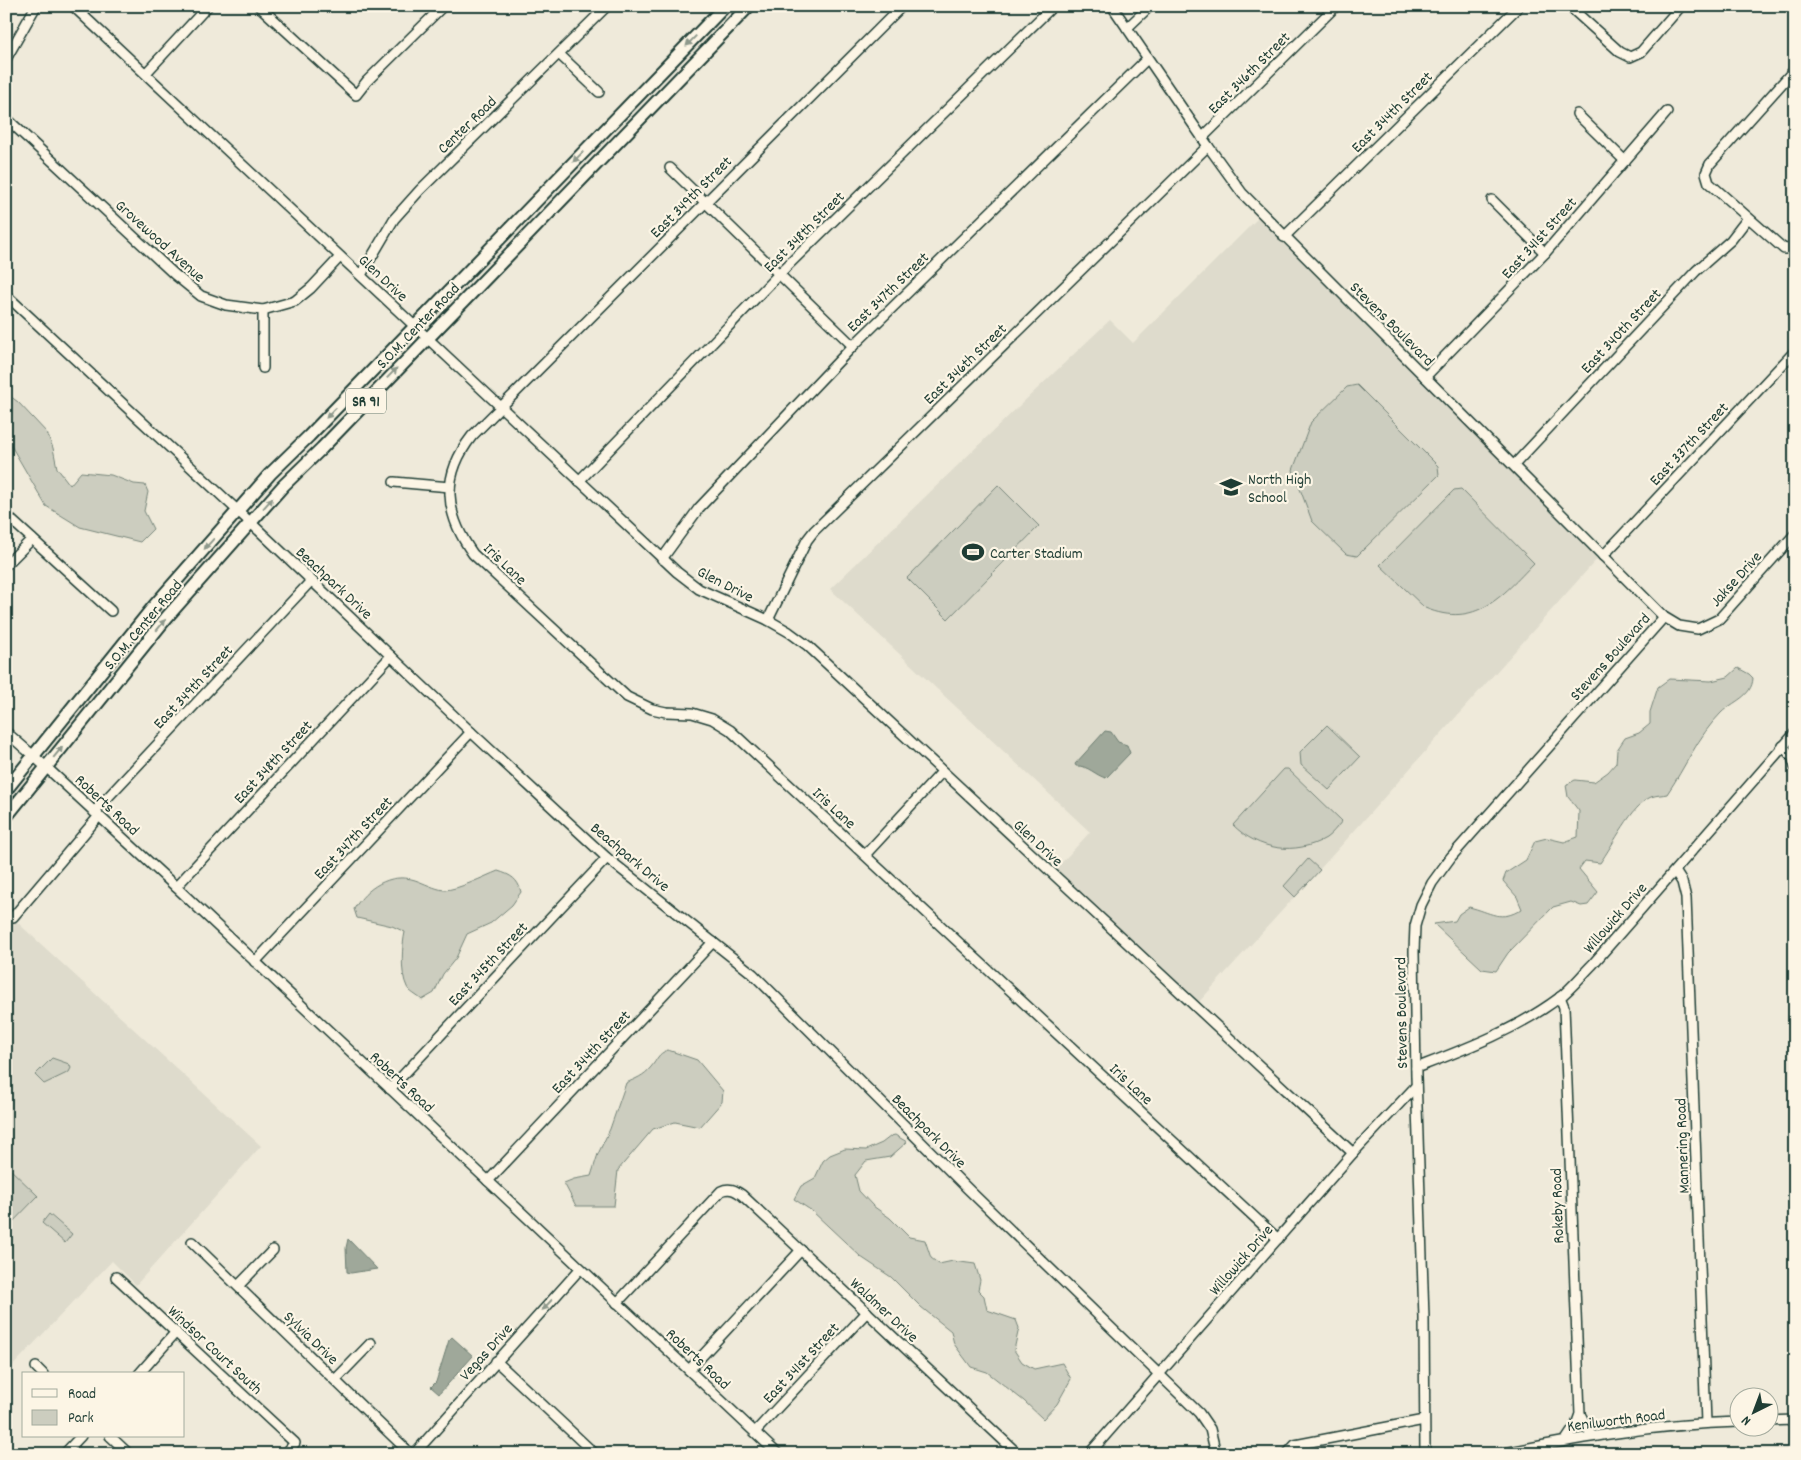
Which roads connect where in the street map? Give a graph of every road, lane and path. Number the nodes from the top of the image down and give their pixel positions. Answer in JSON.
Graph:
{"nodes":[{"id":1,"x":36,"y":6,"type":"edge"},
{"id":2,"x":73,"y":6,"type":"edge"},
{"id":3,"x":208,"y":6,"type":"edge"},
{"id":4,"x":259,"y":6,"type":"edge"},
{"id":5,"x":443,"y":6,"type":"edge"},
{"id":6,"x":607,"y":6,"type":"edge"},
{"id":7,"x":725,"y":6,"type":"edge"},
{"id":8,"x":749,"y":6,"type":"edge"},
{"id":9,"x":902,"y":6,"type":"edge"},
{"id":10,"x":1053,"y":6,"type":"edge"},
{"id":11,"x":1112,"y":6,"type":"edge"},
{"id":12,"x":1150,"y":6,"type":"edge"},
{"id":13,"x":1336,"y":6,"type":"edge"},
{"id":14,"x":1519,"y":6,"type":"edge"},
{"id":15,"x":1569,"y":6,"type":"edge"},
{"id":16,"x":1681,"y":6,"type":"edge"},
{"id":17,"x":1126,"y":28,"type":"junction"},
{"id":18,"x":559,"y":54,"type":"junction"},
{"id":19,"x":6,"y":59,"type":"edge"},
{"id":20,"x":1147,"y":59,"type":"junction"},
{"id":21,"x":1795,"y":69,"type":"edge"},
{"id":22,"x":146,"y":73,"type":"junction"},
{"id":23,"x":599,"y":92,"type":"dead end"},
{"id":24,"x":1667,"y":112,"type":"dead end"},
{"id":25,"x":1577,"y":114,"type":"dead end"},
{"id":26,"x":6,"y":118,"type":"edge"},
{"id":27,"x":1202,"y":138,"type":"junction"},
{"id":28,"x":1208,"y":146,"type":"junction"},
{"id":29,"x":1625,"y":160,"type":"junction"},
{"id":30,"x":670,"y":168,"type":"dead end"},
{"id":31,"x":1492,"y":200,"type":"dead end"},
{"id":32,"x":706,"y":202,"type":"junction"},
{"id":33,"x":1748,"y":218,"type":"junction"},
{"id":34,"x":1284,"y":237,"type":"junction"},
{"id":35,"x":1795,"y":248,"type":"edge"},
{"id":36,"x":1545,"y":253,"type":"junction"},
{"id":37,"x":340,"y":257,"type":"junction"},
{"id":38,"x":779,"y":274,"type":"junction"},
{"id":39,"x":361,"y":275,"type":"junction"},
{"id":40,"x":6,"y":295,"type":"edge"},
{"id":41,"x":264,"y":310,"type":"junction"},
{"id":42,"x":414,"y":326,"type":"junction"},
{"id":43,"x":427,"y":338,"type":"junction"},
{"id":44,"x":853,"y":346,"type":"junction"},
{"id":45,"x":1795,"y":352,"type":"edge"},
{"id":46,"x":263,"y":368,"type":"dead end"},
{"id":47,"x":1425,"y":377,"type":"junction"},
{"id":48,"x":500,"y":408,"type":"junction"},
{"id":49,"x":1514,"y":465,"type":"junction"},
{"id":50,"x":579,"y":481,"type":"junction"},
{"id":51,"x":394,"y":482,"type":"dead end"},
{"id":52,"x":450,"y":487,"type":"junction"},
{"id":53,"x":238,"y":511,"type":"junction"},
{"id":54,"x":6,"y":515,"type":"edge"},
{"id":55,"x":251,"y":523,"type":"junction"},
{"id":56,"x":1795,"y":534,"type":"edge"},
{"id":57,"x":32,"y":539,"type":"junction"},
{"id":58,"x":1603,"y":556,"type":"junction"},
{"id":59,"x":662,"y":559,"type":"junction"},
{"id":60,"x":6,"y":565,"type":"edge"},
{"id":61,"x":311,"y":581,"type":"junction"},
{"id":62,"x":111,"y":611,"type":"dead end"},
{"id":63,"x":1664,"y":617,"type":"junction"},
{"id":64,"x":768,"y":620,"type":"junction"},
{"id":65,"x":392,"y":656,"type":"junction"},
{"id":66,"x":6,"y":732,"type":"edge"},
{"id":67,"x":471,"y":732,"type":"junction"},
{"id":68,"x":1795,"y":734,"type":"edge"},
{"id":69,"x":1783,"y":746,"type":"junction"},
{"id":70,"x":33,"y":756,"type":"junction"},
{"id":71,"x":46,"y":767,"type":"junction"},
{"id":72,"x":1795,"y":767,"type":"edge"},
{"id":73,"x":942,"y":772,"type":"junction"},
{"id":74,"x":6,"y":790,"type":"edge"},
{"id":75,"x":96,"y":814,"type":"junction"},
{"id":76,"x":6,"y":817,"type":"edge"},
{"id":77,"x":865,"y":856,"type":"junction"},
{"id":78,"x":607,"y":858,"type":"junction"},
{"id":79,"x":1675,"y":871,"type":"junction"},
{"id":80,"x":176,"y":887,"type":"junction"},
{"id":81,"x":13,"y":917,"type":"dead end"},
{"id":82,"x":713,"y":942,"type":"junction"},
{"id":83,"x":255,"y":962,"type":"junction"},
{"id":84,"x":1560,"y":997,"type":"junction"},
{"id":85,"x":1416,"y":1068,"type":"junction"},
{"id":86,"x":1416,"y":1086,"type":"junction"},
{"id":87,"x":390,"y":1089,"type":"junction"},
{"id":88,"x":1353,"y":1153,"type":"junction"},
{"id":89,"x":488,"y":1182,"type":"junction"},
{"id":90,"x":1278,"y":1239,"type":"junction"},
{"id":91,"x":192,"y":1242,"type":"dead end"},
{"id":92,"x":273,"y":1250,"type":"dead end"},
{"id":93,"x":801,"y":1250,"type":"junction"},
{"id":94,"x":580,"y":1269,"type":"junction"},
{"id":95,"x":116,"y":1277,"type":"dead end"},
{"id":96,"x":238,"y":1286,"type":"junction"},
{"id":97,"x":618,"y":1303,"type":"junction"},
{"id":98,"x":867,"y":1312,"type":"junction"},
{"id":99,"x":176,"y":1332,"type":"junction"},
{"id":100,"x":371,"y":1343,"type":"dead end"},
{"id":101,"x":496,"y":1361,"type":"junction"},
{"id":102,"x":689,"y":1370,"type":"junction"},
{"id":103,"x":141,"y":1372,"type":"edge"},
{"id":104,"x":1159,"y":1375,"type":"junction"},
{"id":105,"x":335,"y":1380,"type":"junction"},
{"id":106,"x":1580,"y":1414,"type":"junction"},
{"id":107,"x":1424,"y":1420,"type":"junction"},
{"id":108,"x":1795,"y":1420,"type":"edge"},
{"id":109,"x":1778,"y":1421,"type":"edge"},
{"id":110,"x":1728,"y":1422,"type":"edge"},
{"id":111,"x":1706,"y":1423,"type":"junction"},
{"id":112,"x":755,"y":1432,"type":"junction"},
{"id":113,"x":1592,"y":1436,"type":"junction"},
{"id":114,"x":79,"y":1438,"type":"edge"},
{"id":115,"x":112,"y":1438,"type":"edge"},
{"id":116,"x":1566,"y":1440,"type":"junction"},
{"id":117,"x":64,"y":1454,"type":"edge"},
{"id":118,"x":129,"y":1454,"type":"edge"},
{"id":119,"x":285,"y":1454,"type":"edge"},
{"id":120,"x":412,"y":1454,"type":"edge"},
{"id":121,"x":595,"y":1454,"type":"edge"},
{"id":122,"x":778,"y":1454,"type":"edge"},
{"id":123,"x":1018,"y":1454,"type":"edge"},
{"id":124,"x":1089,"y":1454,"type":"edge"},
{"id":125,"x":1216,"y":1454,"type":"edge"},
{"id":126,"x":1288,"y":1454,"type":"edge"},
{"id":127,"x":1425,"y":1454,"type":"edge"},
{"id":128,"x":1499,"y":1454,"type":"edge"}],
"edges":[{"from":1,"to":19,"type":"street"},
{"from":2,"to":22,"type":"street","name":"Glen Drive"},
{"from":3,"to":22,"type":"street"},
{"from":4,"to":5,"type":"street"},
{"from":6,"to":18,"type":"street","name":"Center Road"},
{"from":7,"to":42,"type":"main road","name":"S.O.M. Center Road","number":"SR 91","one_way":true},
{"from":8,"to":43,"type":"main road","name":"S.O.M. Center Road","number":"SR 91"},
{"from":9,"to":32,"type":"street","name":"East 349th Street"},
{"from":10,"to":38,"type":"street","name":"East 348th Street"},
{"from":11,"to":17,"type":"street","name":"Stevens Boulevard"},
{"from":12,"to":17,"type":"street"},
{"from":13,"to":27,"type":"street","name":"East 346th Street"},
{"from":14,"to":34,"type":"street","name":"East 344th Street"},
{"from":15,"to":16,"type":"street"},
{"from":17,"to":20,"type":"street","name":"Stevens Boulevard"},
{"from":18,"to":23,"type":"street"},
{"from":18,"to":39,"type":"street","name":"Center Road"},
{"from":20,"to":27,"type":"street","name":"Stevens Boulevard"},
{"from":20,"to":44,"type":"street","name":"East 347th Street"},
{"from":21,"to":33,"type":"street"},
{"from":22,"to":37,"type":"street","name":"Glen Drive"},
{"from":24,"to":29,"type":"street","name":"East 341st Street"},
{"from":25,"to":29,"type":"street"},
{"from":26,"to":41,"type":"street","name":"Grovewood Avenue"},
{"from":27,"to":28,"type":"street","name":"Stevens Boulevard"},
{"from":28,"to":34,"type":"street","name":"Stevens Boulevard"},
{"from":28,"to":64,"type":"street","name":"East 346th Street"},
{"from":29,"to":36,"type":"street","name":"East 341st Street"},
{"from":30,"to":32,"type":"street"},
{"from":31,"to":36,"type":"street"},
{"from":32,"to":38,"type":"street"},
{"from":32,"to":48,"type":"street","name":"East 349th Street"},
{"from":33,"to":35,"type":"street"},
{"from":33,"to":49,"type":"street","name":"East 340th Street"},
{"from":34,"to":47,"type":"street","name":"Stevens Boulevard"},
{"from":36,"to":47,"type":"street","name":"East 341st Street"},
{"from":37,"to":39,"type":"street","name":"Glen Drive"},
{"from":37,"to":41,"type":"street","name":"Grovewood Avenue"},
{"from":38,"to":44,"type":"street"},
{"from":38,"to":50,"type":"street","name":"East 348th Street"},
{"from":39,"to":42,"type":"street","name":"Glen Drive"},
{"from":40,"to":53,"type":"street","name":"Beachpark Drive"},
{"from":41,"to":46,"type":"street"},
{"from":42,"to":43,"type":"street","name":"Glen Drive"},
{"from":42,"to":53,"type":"main road","name":"S.O.M. Center Road","number":"SR 91","one_way":true},
{"from":43,"to":48,"type":"street","name":"Glen Drive"},
{"from":55,"to":43,"type":"main road","name":"S.O.M. Center Road","number":"SR 91","one_way":true},
{"from":44,"to":59,"type":"street","name":"East 347th Street"},
{"from":45,"to":58,"type":"street","name":"East 337th Street"},
{"from":47,"to":49,"type":"street","name":"Stevens Boulevard"},
{"from":48,"to":50,"type":"street","name":"Glen Drive"},
{"from":48,"to":52,"type":"street","name":"Iris Lane"},
{"from":49,"to":58,"type":"street","name":"Stevens Boulevard"},
{"from":50,"to":59,"type":"street","name":"Glen Drive"},
{"from":51,"to":52,"type":"street"},
{"from":52,"to":77,"type":"street","name":"Iris Lane"},
{"from":53,"to":55,"type":"street","name":"Beachpark Drive"},
{"from":53,"to":70,"type":"main road","name":"S.O.M. Center Road","number":"SR 91","one_way":true},
{"from":54,"to":57,"type":"street"},
{"from":55,"to":61,"type":"street","name":"Beachpark Drive"},
{"from":71,"to":55,"type":"main road","name":"S.O.M. Center Road","number":"SR 91","one_way":true},
{"from":56,"to":63,"type":"street","name":"Jakse Drive"},
{"from":57,"to":60,"type":"street"},
{"from":57,"to":62,"type":"street"},
{"from":58,"to":63,"type":"street","name":"Stevens Boulevard"},
{"from":59,"to":64,"type":"street","name":"Glen Drive"},
{"from":61,"to":65,"type":"street","name":"Beachpark Drive"},
{"from":61,"to":75,"type":"street","name":"East 349th Street"},
{"from":63,"to":85,"type":"street","name":"Stevens Boulevard"},
{"from":64,"to":73,"type":"street","name":"Glen Drive"},
{"from":65,"to":67,"type":"street","name":"Beachpark Drive"},
{"from":65,"to":80,"type":"street","name":"East 348th Street"},
{"from":66,"to":70,"type":"street","name":"Roberts Road"},
{"from":67,"to":78,"type":"street","name":"Beachpark Drive"},
{"from":67,"to":83,"type":"street","name":"East 347th Street"},
{"from":68,"to":69,"type":"street","name":"Willowick Drive"},
{"from":69,"to":72,"type":"street"},
{"from":69,"to":79,"type":"street","name":"Willowick Drive"},
{"from":70,"to":71,"type":"street","name":"Roberts Road"},
{"from":70,"to":74,"type":"main road","name":"S.O.M. Center Road","number":"SR 91"},
{"from":71,"to":75,"type":"street","name":"Roberts Road"},
{"from":71,"to":76,"type":"main road","name":"S.O.M. Center Road","number":"SR 91"},
{"from":73,"to":77,"type":"street"},
{"from":73,"to":88,"type":"street","name":"Glen Drive"},
{"from":75,"to":80,"type":"street","name":"Roberts Road"},
{"from":75,"to":81,"type":"street","name":"East 349th Street"},
{"from":77,"to":90,"type":"street","name":"Iris Lane"},
{"from":78,"to":82,"type":"street","name":"Beachpark Drive"},
{"from":78,"to":87,"type":"street","name":"East 345th Street"},
{"from":79,"to":84,"type":"street","name":"Willowick Drive"},
{"from":79,"to":111,"type":"street","name":"Mannering Road"},
{"from":80,"to":83,"type":"street","name":"Roberts Road"},
{"from":82,"to":89,"type":"street","name":"East 344th Street"},
{"from":82,"to":104,"type":"street","name":"Beachpark Drive"},
{"from":83,"to":87,"type":"street","name":"Roberts Road"},
{"from":84,"to":85,"type":"street","name":"Willowick Drive"},
{"from":84,"to":106,"type":"street","name":"Rokeby Road"},
{"from":85,"to":86,"type":"street","name":"Stevens Boulevard"},
{"from":86,"to":88,"type":"street","name":"Willowick Drive"},
{"from":86,"to":107,"type":"street","name":"Stevens Boulevard"},
{"from":87,"to":89,"type":"street","name":"Roberts Road"},
{"from":88,"to":90,"type":"street","name":"Willowick Drive"},
{"from":89,"to":94,"type":"street","name":"Roberts Road"},
{"from":90,"to":104,"type":"street","name":"Willowick Drive"},
{"from":91,"to":96,"type":"street","name":"Sylvia Drive"},
{"from":92,"to":96,"type":"street"},
{"from":93,"to":97,"type":"street","name":"Waldmer Drive"},
{"from":93,"to":98,"type":"street","name":"Waldmer Drive"},
{"from":93,"to":102,"type":"street"},
{"from":94,"to":97,"type":"street","name":"Roberts Road"},
{"from":94,"to":101,"type":"street","name":"Vegas Drive","one_way":true},
{"from":95,"to":99,"type":"street","name":"Windsor Court South"},
{"from":96,"to":105,"type":"street","name":"Sylvia Drive"},
{"from":97,"to":102,"type":"street","name":"Roberts Road"},
{"from":98,"to":112,"type":"street","name":"East 341st Street"},
{"from":98,"to":123,"type":"street","name":"Waldmer Drive"},
{"from":99,"to":103,"type":"street"},
{"from":99,"to":119,"type":"street","name":"Windsor Court South"},
{"from":100,"to":105,"type":"street"},
{"from":101,"to":120,"type":"street","name":"Vegas Drive"},
{"from":101,"to":121,"type":"street"},
{"from":102,"to":112,"type":"street","name":"Roberts Road"},
{"from":104,"to":124,"type":"street","name":"Willowick Drive"},
{"from":104,"to":125,"type":"street","name":"Beachpark Drive"},
{"from":105,"to":120,"type":"street","name":"Sylvia Drive"},
{"from":106,"to":113,"type":"street","name":"Rokeby Road"},
{"from":106,"to":116,"type":"street","name":"Rokeby Road"},
{"from":107,"to":126,"type":"street"},
{"from":107,"to":127,"type":"street","name":"Stevens Boulevard"},
{"from":108,"to":109,"type":"street"},
{"from":110,"to":111,"type":"street","name":"Kenilworth Road"},
{"from":111,"to":113,"type":"street","name":"Kenilworth Road"},
{"from":112,"to":122,"type":"street","name":"Roberts Road"},
{"from":113,"to":116,"type":"street","name":"Kenilworth Road"},
{"from":114,"to":117,"type":"street"},
{"from":115,"to":118,"type":"street"},
{"from":116,"to":128,"type":"street","name":"Kenilworth Road"}]}
